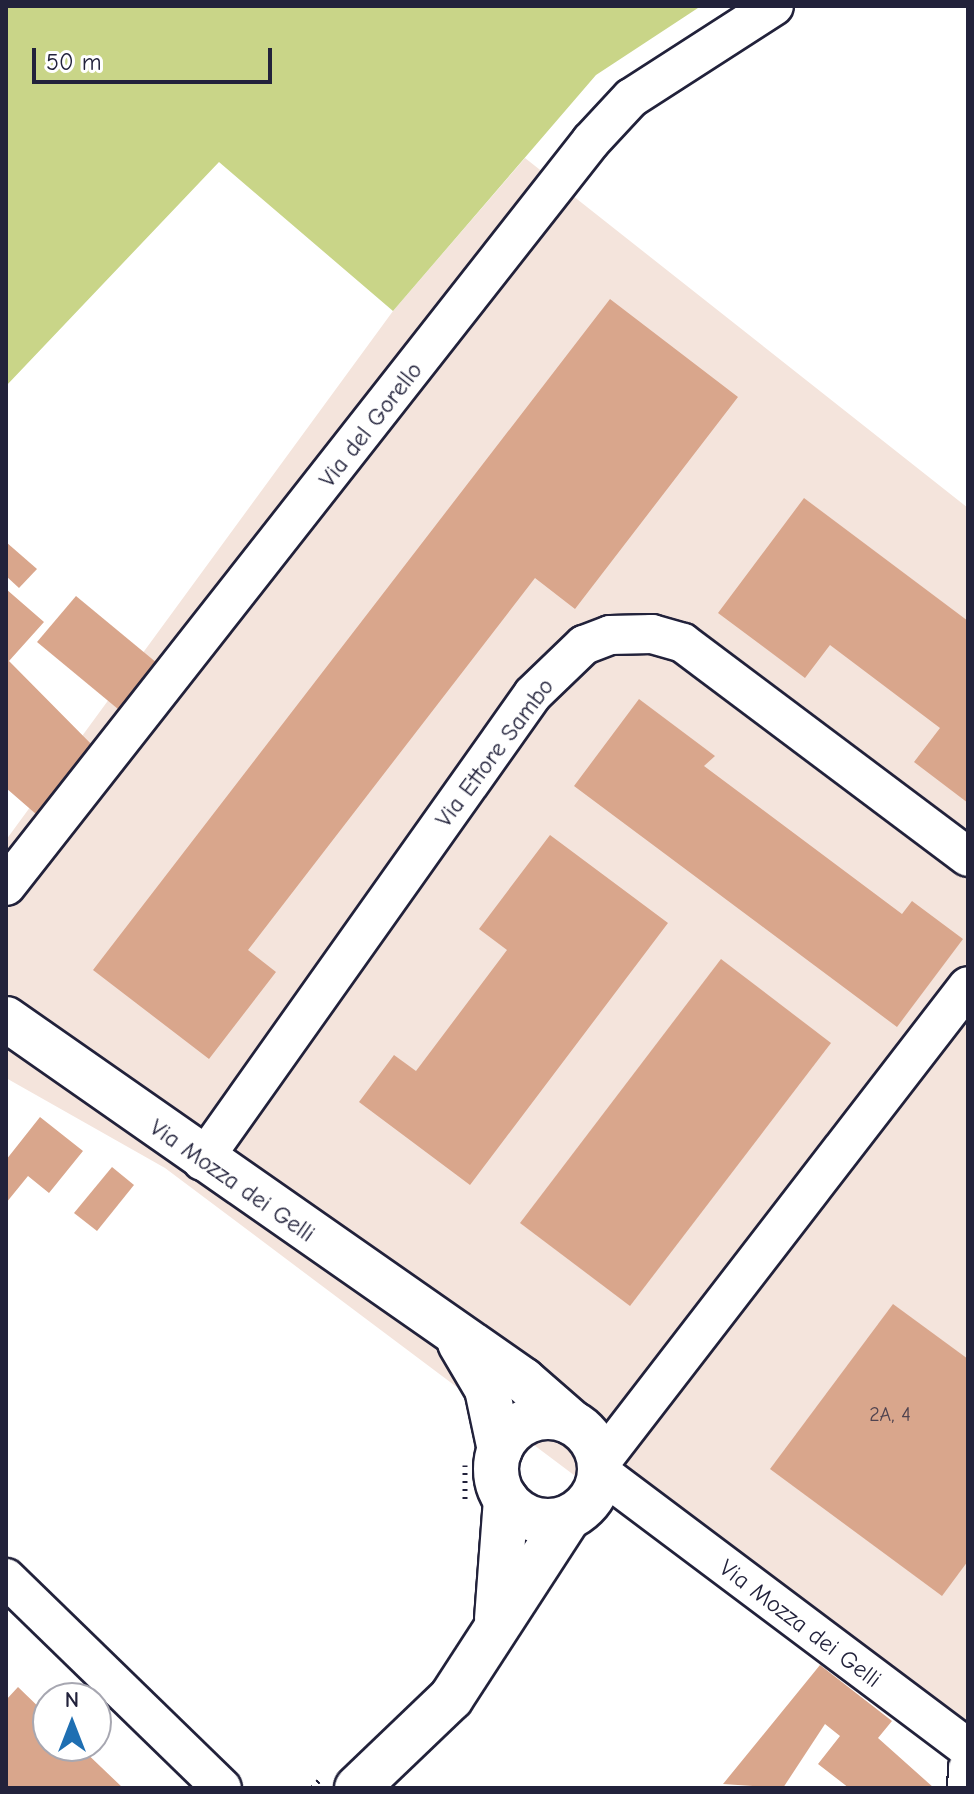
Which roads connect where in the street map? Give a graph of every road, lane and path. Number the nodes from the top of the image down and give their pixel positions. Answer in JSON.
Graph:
{"nodes":[{"id":1,"x":774,"y":6,"type":"edge"},
{"id":2,"x":968,"y":857,"type":"edge"},
{"id":3,"x":6,"y":886,"type":"edge"},
{"id":4,"x":968,"y":986,"type":"edge"},
{"id":5,"x":6,"y":1019,"type":"edge"},
{"id":6,"x":202,"y":1161,"type":"junction"},
{"id":7,"x":459,"y":1341,"type":"junction"},
{"id":8,"x":483,"y":1452,"type":"junction"},
{"id":9,"x":596,"y":1468,"type":"junction"},
{"id":10,"x":486,"y":1507,"type":"junction"},
{"id":11,"x":6,"y":1578,"type":"edge"},
{"id":12,"x":497,"y":1619,"type":"junction"},
{"id":13,"x":968,"y":1748,"type":"edge"},
{"id":14,"x":968,"y":1768,"type":"edge"},
{"id":15,"x":212,"y":1780,"type":"edge"},
{"id":16,"x":343,"y":1780,"type":"edge"},
{"id":17,"x":312,"y":1788,"type":"edge"},
{"id":18,"x":967,"y":1788,"type":"edge"}],
"edges":[{"from":1,"to":3,"type":"street","name":"Via del Gorello"},
{"from":2,"to":6,"type":"street","name":"Via Ettore Sambo"},
{"from":4,"to":9,"type":"street"},
{"from":5,"to":6,"type":"street","name":"Via Mozza dei Gelli"},
{"from":6,"to":7,"type":"street","name":"Via Mozza dei Gelli"},
{"from":7,"to":8,"type":"street","name":"Via Mozza dei Gelli"},
{"from":7,"to":9,"type":"street","name":"Via Mozza dei Gelli"},
{"from":8,"to":9,"type":"street"},
{"from":8,"to":10,"type":"street","name":"Via Mozza dei Gelli"},
{"from":8,"to":10,"type":"path"},
{"from":9,"to":10,"type":"street"},
{"from":9,"to":12,"type":"street"},
{"from":9,"to":13,"type":"street","name":"Via Mozza dei Gelli"},
{"from":10,"to":12,"type":"street","name":"Via Mozza dei Gelli"},
{"from":11,"to":15,"type":"street"},
{"from":12,"to":16,"type":"street"},
{"from":14,"to":18,"type":"street"},
{"from":16,"to":17,"type":"path"}]}
